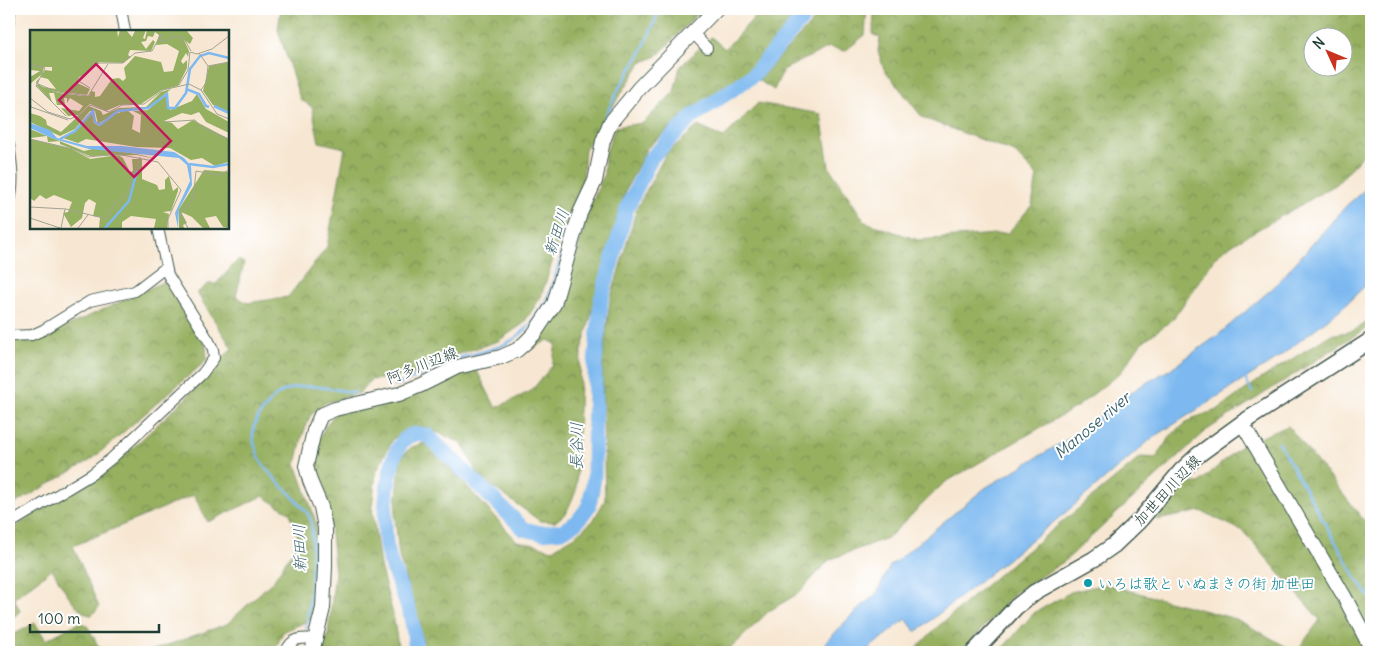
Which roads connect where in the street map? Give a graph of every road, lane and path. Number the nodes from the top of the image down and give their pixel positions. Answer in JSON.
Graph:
{"nodes":[{"id":1,"x":10,"y":9,"type":"edge"},
{"id":2,"x":121,"y":9,"type":"edge"},
{"id":3,"x":716,"y":9,"type":"edge"},
{"id":4,"x":9,"y":21,"type":"edge"},
{"id":5,"x":125,"y":30,"type":"edge"},
{"id":6,"x":692,"y":32,"type":"junction"},
{"id":7,"x":707,"y":48,"type":"dead end"},
{"id":8,"x":9,"y":145,"type":"edge"},
{"id":9,"x":9,"y":204,"type":"edge"},
{"id":10,"x":158,"y":229,"type":"edge"},
{"id":11,"x":165,"y":268,"type":"junction"},
{"id":12,"x":9,"y":336,"type":"edge"},
{"id":13,"x":1371,"y":340,"type":"edge"},
{"id":14,"x":1242,"y":423,"type":"junction"},
{"id":15,"x":9,"y":524,"type":"edge"},
{"id":16,"x":314,"y":646,"type":"edge"},
{"id":17,"x":1371,"y":648,"type":"edge"},
{"id":18,"x":286,"y":652,"type":"edge"},
{"id":19,"x":974,"y":652,"type":"edge"}],
"edges":[{"from":1,"to":4,"type":"street"},
{"from":2,"to":5,"type":"street"},
{"from":3,"to":6,"type":"main road","name":"阿多川辺線"},
{"from":6,"to":7,"type":"street"},
{"from":6,"to":16,"type":"main road","name":"阿多川辺線"},
{"from":8,"to":9,"type":"street"},
{"from":10,"to":11,"type":"street"},
{"from":11,"to":12,"type":"street"},
{"from":11,"to":15,"type":"street"},
{"from":13,"to":14,"type":"main road","name":"加世田川辺線"},
{"from":14,"to":17,"type":"main road"},
{"from":14,"to":19,"type":"main road","name":"加世田川辺線"},
{"from":16,"to":18,"type":"street"}]}
